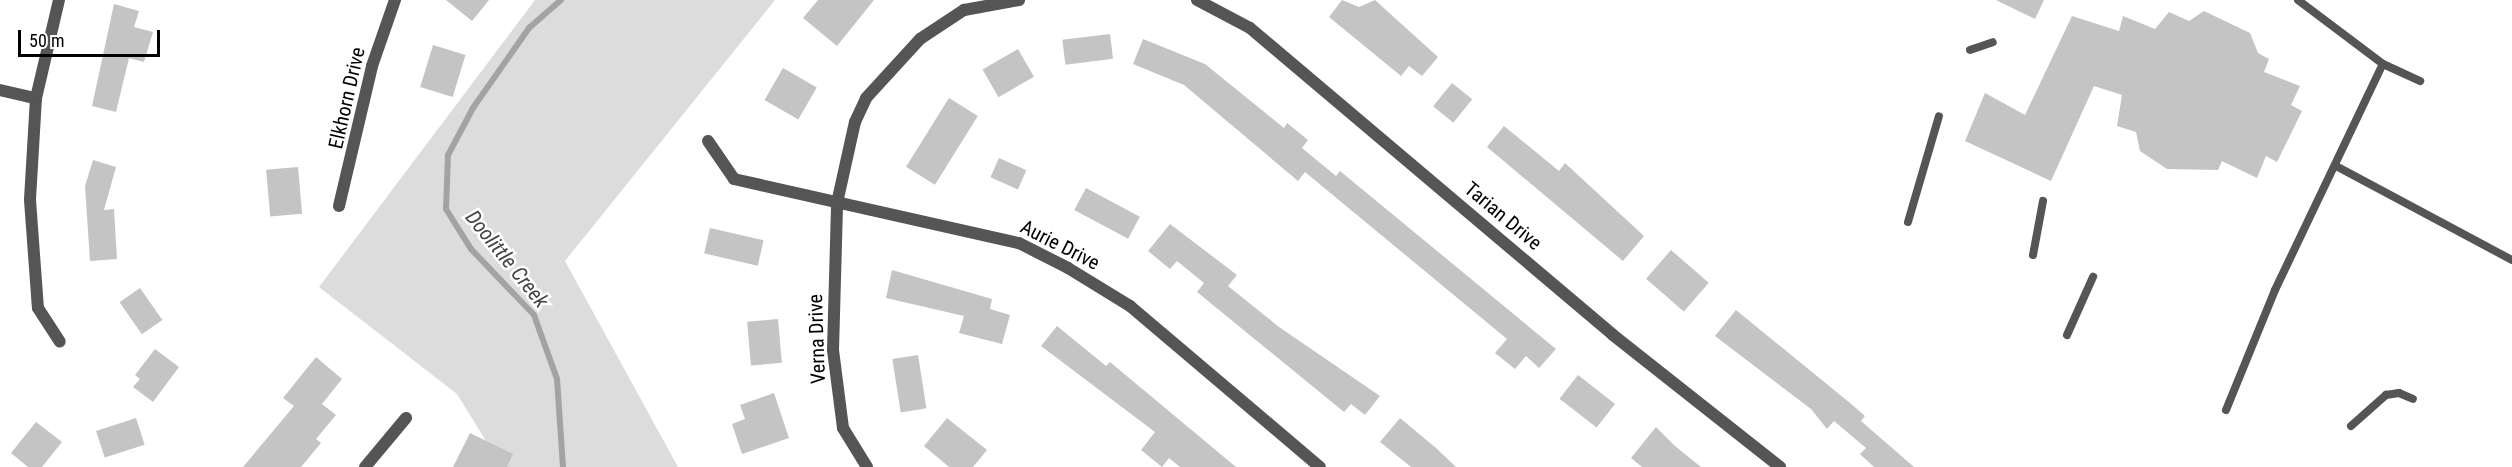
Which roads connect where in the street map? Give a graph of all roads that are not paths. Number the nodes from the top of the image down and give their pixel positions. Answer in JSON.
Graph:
{"nodes":[{"id":1,"x":58,"y":0,"type":"edge"},
{"id":2,"x":395,"y":0,"type":"edge"},
{"id":3,"x":1019,"y":0,"type":"edge"},
{"id":4,"x":1197,"y":0,"type":"edge"},
{"id":5,"x":2298,"y":0,"type":"edge"},
{"id":6,"x":1993,"y":42,"type":"dead end"},
{"id":7,"x":1970,"y":50,"type":"dead end"},
{"id":8,"x":2383,"y":64,"type":"junction"},
{"id":9,"x":2420,"y":81,"type":"dead end"},
{"id":10,"x":0,"y":90,"type":"edge"},
{"id":11,"x":36,"y":98,"type":"junction"},
{"id":12,"x":1938,"y":116,"type":"dead end"},
{"id":13,"x":708,"y":141,"type":"dead end"},
{"id":14,"x":2336,"y":166,"type":"junction"},
{"id":15,"x":2043,"y":201,"type":"dead end"},
{"id":16,"x":837,"y":202,"type":"junction"},
{"id":17,"x":339,"y":206,"type":"dead end"},
{"id":18,"x":1908,"y":222,"type":"dead end"},
{"id":19,"x":2033,"y":255,"type":"dead end"},
{"id":20,"x":2512,"y":260,"type":"edge"},
{"id":21,"x":2093,"y":277,"type":"dead end"},
{"id":22,"x":2067,"y":335,"type":"dead end"},
{"id":23,"x":60,"y":342,"type":"dead end"},
{"id":24,"x":2413,"y":399,"type":"dead end"},
{"id":25,"x":2226,"y":410,"type":"dead end"},
{"id":26,"x":406,"y":418,"type":"dead end"},
{"id":27,"x":2351,"y":426,"type":"dead end"},
{"id":28,"x":365,"y":467,"type":"edge"},
{"id":29,"x":867,"y":467,"type":"edge"},
{"id":30,"x":1320,"y":467,"type":"edge"},
{"id":31,"x":1780,"y":467,"type":"edge"}],
"edges":[{"from":1,"to":11,"type":"street"},
{"from":2,"to":17,"type":"street","name":"Elkhorn Drive"},
{"from":3,"to":16,"type":"street"},
{"from":4,"to":31,"type":"street","name":"Tarian Drive"},
{"from":5,"to":8,"type":"lane"},
{"from":6,"to":7,"type":"lane"},
{"from":8,"to":9,"type":"lane"},
{"from":8,"to":14,"type":"lane"},
{"from":10,"to":11,"type":"street"},
{"from":11,"to":23,"type":"street"},
{"from":12,"to":18,"type":"lane"},
{"from":13,"to":16,"type":"street","name":"Aurie Drive"},
{"from":14,"to":20,"type":"lane"},
{"from":14,"to":25,"type":"lane"},
{"from":15,"to":19,"type":"lane"},
{"from":16,"to":29,"type":"street","name":"Verna Drive"},
{"from":16,"to":30,"type":"street","name":"Aurie Drive"},
{"from":21,"to":22,"type":"lane"},
{"from":24,"to":27,"type":"lane"},
{"from":26,"to":28,"type":"street"}]}
